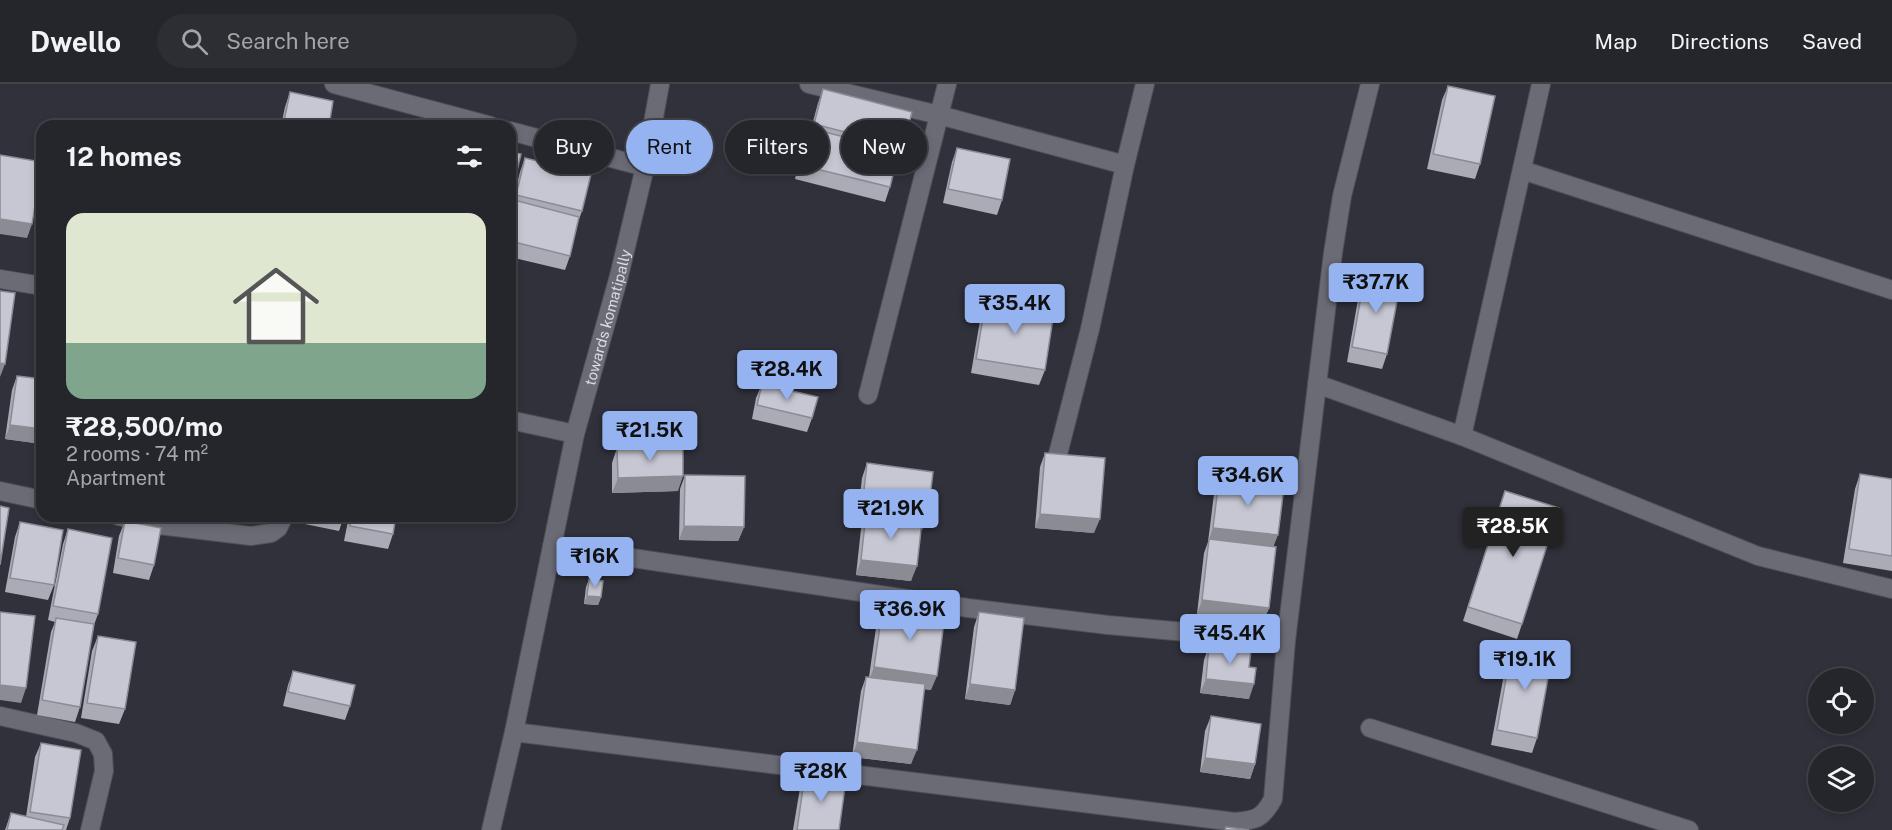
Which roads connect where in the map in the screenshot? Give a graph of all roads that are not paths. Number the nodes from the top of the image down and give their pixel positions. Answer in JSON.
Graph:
{"nodes":[{"id":1,"x":334,"y":84,"type":"edge"},
{"id":2,"x":660,"y":84,"type":"edge"},
{"id":3,"x":809,"y":84,"type":"edge"},
{"id":4,"x":946,"y":84,"type":"edge"},
{"id":5,"x":1145,"y":84,"type":"edge"},
{"id":6,"x":1370,"y":84,"type":"edge"},
{"id":7,"x":1541,"y":84,"type":"edge"},
{"id":8,"x":374,"y":89,"type":"edge"},
{"id":9,"x":939,"y":115,"type":"junction"},
{"id":10,"x":472,"y":120,"type":"edge"},
{"id":11,"x":653,"y":120,"type":"edge"},
{"id":12,"x":516,"y":133,"type":"edge"},
{"id":13,"x":626,"y":162,"type":"edge"},
{"id":14,"x":1125,"y":165,"type":"junction"},
{"id":15,"x":1522,"y":170,"type":"junction"},
{"id":16,"x":643,"y":174,"type":"edge"},
{"id":17,"x":0,"y":279,"type":"edge"},
{"id":18,"x":36,"y":285,"type":"edge"},
{"id":19,"x":1892,"y":290,"type":"edge"},
{"id":20,"x":1317,"y":384,"type":"junction"},
{"id":21,"x":868,"y":395,"type":"dead end"},
{"id":22,"x":516,"y":421,"type":"edge"},
{"id":23,"x":575,"y":434,"type":"junction"},
{"id":24,"x":1462,"y":436,"type":"junction"},
{"id":25,"x":1058,"y":454,"type":"edge"},
{"id":26,"x":0,"y":491,"type":"edge"},
{"id":27,"x":36,"y":499,"type":"edge"},
{"id":28,"x":145,"y":522,"type":"edge"},
{"id":29,"x":281,"y":522,"type":"edge"},
{"id":30,"x":552,"y":546,"type":"junction"},
{"id":31,"x":1892,"y":590,"type":"edge"},
{"id":32,"x":1286,"y":641,"type":"junction"},
{"id":33,"x":0,"y":716,"type":"edge"},
{"id":34,"x":1370,"y":728,"type":"dead end"},
{"id":35,"x":514,"y":732,"type":"junction"},
{"id":36,"x":90,"y":830,"type":"edge"},
{"id":37,"x":491,"y":830,"type":"edge"},
{"id":38,"x":1689,"y":830,"type":"edge"}],
"edges":[{"from":1,"to":8,"type":"street"},
{"from":2,"to":11,"type":"street","name":"towards komatipally"},
{"from":3,"to":9,"type":"street"},
{"from":4,"to":9,"type":"street"},
{"from":5,"to":14,"type":"street"},
{"from":6,"to":20,"type":"street"},
{"from":7,"to":15,"type":"street"},
{"from":8,"to":10,"type":"street"},
{"from":9,"to":14,"type":"street"},
{"from":9,"to":21,"type":"street"},
{"from":12,"to":13,"type":"street"},
{"from":14,"to":25,"type":"street"},
{"from":15,"to":19,"type":"street"},
{"from":15,"to":24,"type":"street"},
{"from":16,"to":23,"type":"street","name":"towards komatipally"},
{"from":17,"to":18,"type":"street"},
{"from":20,"to":24,"type":"street"},
{"from":20,"to":32,"type":"street"},
{"from":22,"to":23,"type":"street"},
{"from":23,"to":30,"type":"street","name":"towards komatipally"},
{"from":24,"to":31,"type":"street"},
{"from":26,"to":27,"type":"street"},
{"from":28,"to":29,"type":"street"},
{"from":30,"to":32,"type":"street"},
{"from":30,"to":35,"type":"street","name":"towards komatipally"},
{"from":32,"to":35,"type":"street"},
{"from":33,"to":36,"type":"street"},
{"from":34,"to":38,"type":"street"},
{"from":35,"to":37,"type":"street","name":"towards komatipally"}]}
